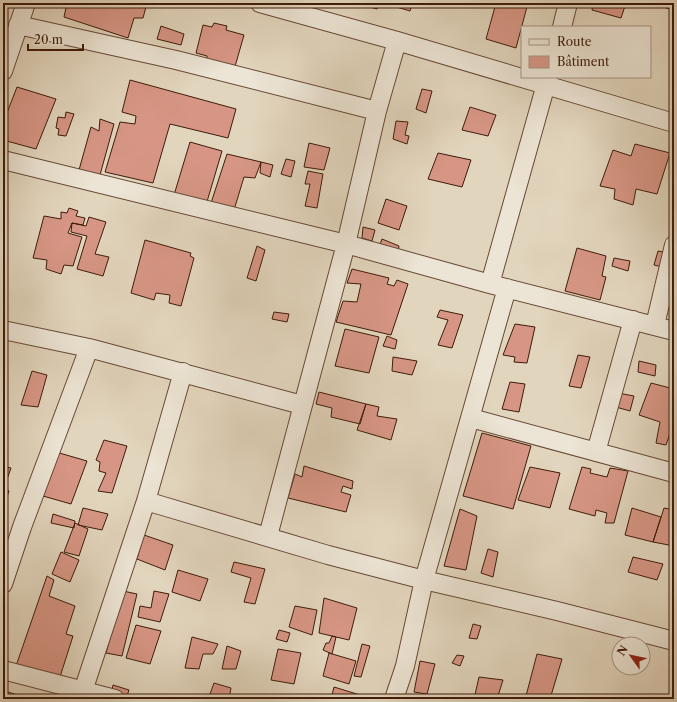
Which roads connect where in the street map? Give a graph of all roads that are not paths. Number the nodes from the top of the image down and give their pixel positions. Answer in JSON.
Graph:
{"nodes":[{"id":1,"x":26,"y":3,"type":"edge"},
{"id":2,"x":260,"y":3,"type":"edge"},
{"id":3,"x":568,"y":3,"type":"edge"},
{"id":4,"x":18,"y":25,"type":"junction"},
{"id":5,"x":562,"y":26,"type":"edge"},
{"id":6,"x":397,"y":41,"type":"junction"},
{"id":7,"x":3,"y":71,"type":"edge"},
{"id":8,"x":521,"y":75,"type":"edge"},
{"id":9,"x":532,"y":78,"type":"edge"},
{"id":10,"x":547,"y":82,"type":"edge"},
{"id":11,"x":377,"y":110,"type":"junction"},
{"id":12,"x":674,"y":123,"type":"edge"},
{"id":13,"x":3,"y":160,"type":"edge"},
{"id":14,"x":346,"y":244,"type":"junction"},
{"id":15,"x":674,"y":245,"type":"edge"},
{"id":16,"x":499,"y":286,"type":"junction"},
{"id":17,"x":633,"y":320,"type":"junction"},
{"id":18,"x":655,"y":325,"type":"junction"},
{"id":19,"x":3,"y":330,"type":"edge"},
{"id":20,"x":674,"y":331,"type":"edge"},
{"id":21,"x":89,"y":348,"type":"junction"},
{"id":22,"x":184,"y":372,"type":"junction"},
{"id":23,"x":302,"y":405,"type":"junction"},
{"id":24,"x":472,"y":418,"type":"junction"},
{"id":25,"x":596,"y":452,"type":"junction"},
{"id":26,"x":674,"y":473,"type":"edge"},
{"id":27,"x":146,"y":501,"type":"junction"},
{"id":28,"x":268,"y":536,"type":"junction"},
{"id":29,"x":424,"y":580,"type":"junction"},
{"id":30,"x":3,"y":584,"type":"edge"},
{"id":31,"x":674,"y":641,"type":"edge"},
{"id":32,"x":3,"y":670,"type":"edge"},
{"id":33,"x":84,"y":691,"type":"junction"},
{"id":34,"x":115,"y":699,"type":"edge"},
{"id":35,"x":394,"y":699,"type":"edge"}],
"edges":[{"from":1,"to":4,"type":"street"},
{"from":2,"to":6,"type":"street"},
{"from":3,"to":5,"type":"street"},
{"from":4,"to":7,"type":"street"},
{"from":4,"to":11,"type":"street"},
{"from":6,"to":8,"type":"street"},
{"from":6,"to":11,"type":"street"},
{"from":9,"to":10,"type":"street"},
{"from":10,"to":12,"type":"street"},
{"from":10,"to":16,"type":"street"},
{"from":11,"to":14,"type":"street"},
{"from":13,"to":14,"type":"street"},
{"from":14,"to":16,"type":"street"},
{"from":14,"to":23,"type":"street"},
{"from":15,"to":18,"type":"street"},
{"from":16,"to":17,"type":"street"},
{"from":16,"to":24,"type":"street"},
{"from":17,"to":18,"type":"street"},
{"from":17,"to":25,"type":"street"},
{"from":18,"to":20,"type":"street"},
{"from":19,"to":21,"type":"street"},
{"from":21,"to":22,"type":"street"},
{"from":21,"to":30,"type":"street"},
{"from":22,"to":23,"type":"street"},
{"from":22,"to":27,"type":"street"},
{"from":23,"to":28,"type":"street"},
{"from":24,"to":25,"type":"street"},
{"from":24,"to":29,"type":"street"},
{"from":25,"to":26,"type":"street"},
{"from":27,"to":28,"type":"street"},
{"from":27,"to":33,"type":"street"},
{"from":28,"to":29,"type":"street"},
{"from":29,"to":31,"type":"street"},
{"from":29,"to":35,"type":"street"},
{"from":32,"to":33,"type":"street"},
{"from":33,"to":34,"type":"street"}]}
